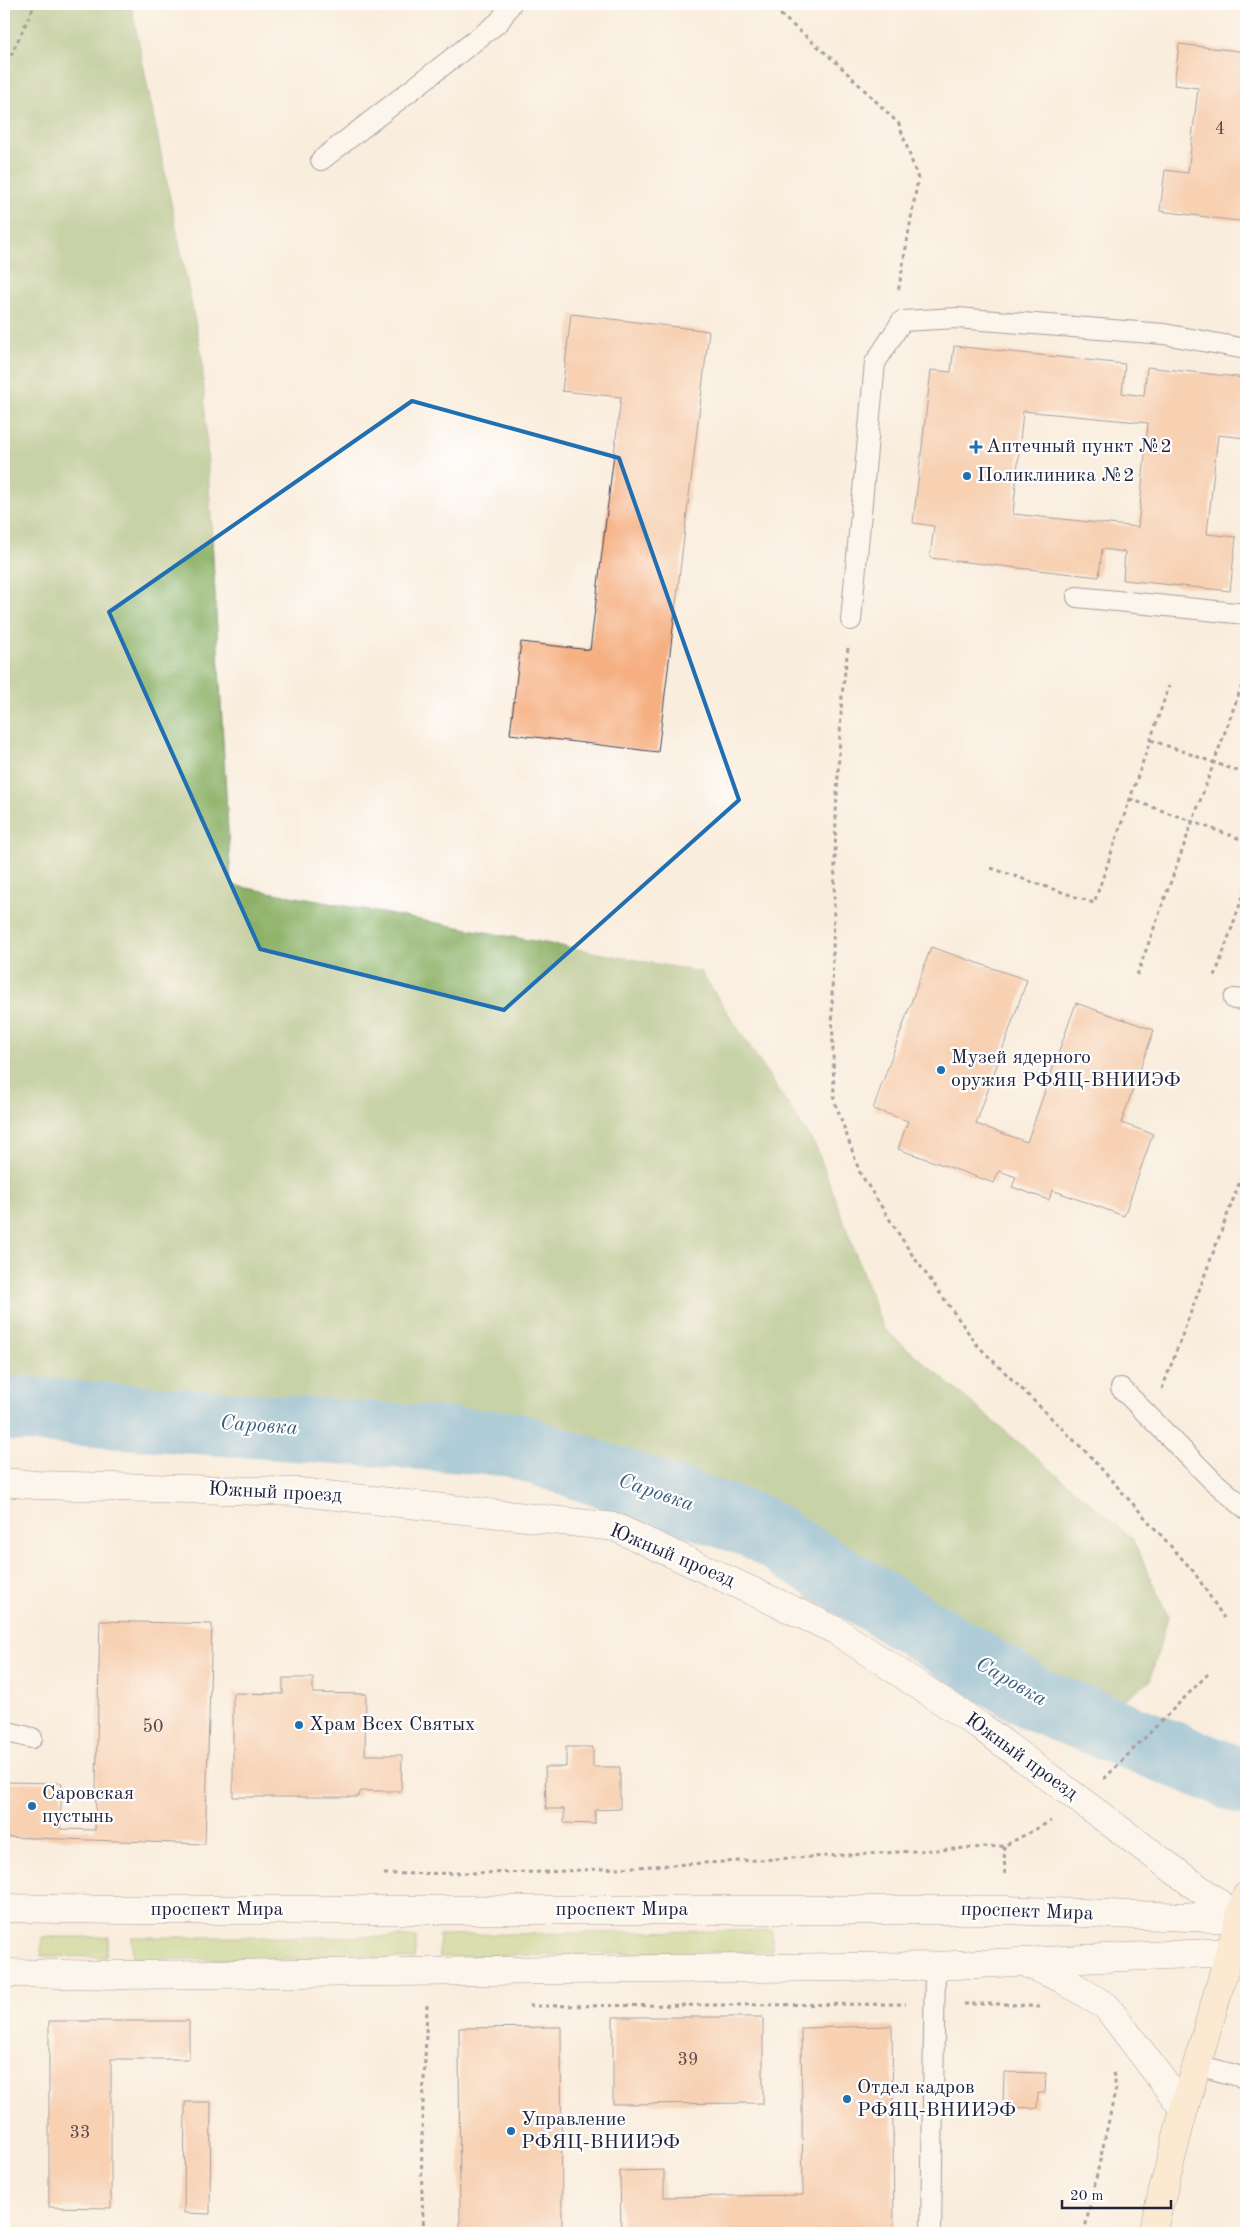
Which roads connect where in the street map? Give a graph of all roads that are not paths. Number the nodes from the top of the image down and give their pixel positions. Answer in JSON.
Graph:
{"nodes":[{"id":1,"x":511,"y":4,"type":"edge"},
{"id":2,"x":322,"y":160,"type":"dead end"},
{"id":3,"x":1246,"y":348,"type":"edge"},
{"id":4,"x":1077,"y":597,"type":"dead end"},
{"id":5,"x":1246,"y":614,"type":"edge"},
{"id":6,"x":851,"y":620,"type":"road end"},
{"id":7,"x":1121,"y":1388,"type":"dead end"},
{"id":8,"x":4,"y":1482,"type":"edge"},
{"id":9,"x":1246,"y":1509,"type":"edge"},
{"id":10,"x":4,"y":1731,"type":"edge"},
{"id":11,"x":32,"y":1738,"type":"dead end"},
{"id":12,"x":1243,"y":1907,"type":"edge"},
{"id":13,"x":4,"y":1908,"type":"edge"},
{"id":14,"x":1230,"y":1952,"type":"junction"},
{"id":15,"x":1026,"y":1963,"type":"junction"},
{"id":16,"x":935,"y":1966,"type":"junction"},
{"id":17,"x":4,"y":1973,"type":"edge"},
{"id":18,"x":1197,"y":2065,"type":"junction"},
{"id":19,"x":1246,"y":2078,"type":"edge"},
{"id":20,"x":1184,"y":2109,"type":"junction"},
{"id":21,"x":931,"y":2233,"type":"edge"},
{"id":22,"x":1152,"y":2233,"type":"edge"}],
"edges":[{"from":1,"to":2,"type":"lane"},
{"from":3,"to":6,"type":"lane"},
{"from":4,"to":5,"type":"lane"},
{"from":7,"to":9,"type":"lane"},
{"from":8,"to":12,"type":"street","name":"Южный проезд"},
{"from":10,"to":11,"type":"lane"},
{"from":12,"to":13,"type":"street","name":"проспект Мира"},
{"from":12,"to":14,"type":"main road"},
{"from":14,"to":15,"type":"street"},
{"from":14,"to":18,"type":"main road"},
{"from":15,"to":16,"type":"street"},
{"from":15,"to":20,"type":"street"},
{"from":16,"to":17,"type":"street"},
{"from":16,"to":21,"type":"lane"},
{"from":18,"to":19,"type":"lane"},
{"from":18,"to":20,"type":"main road"},
{"from":20,"to":22,"type":"main road"}]}
